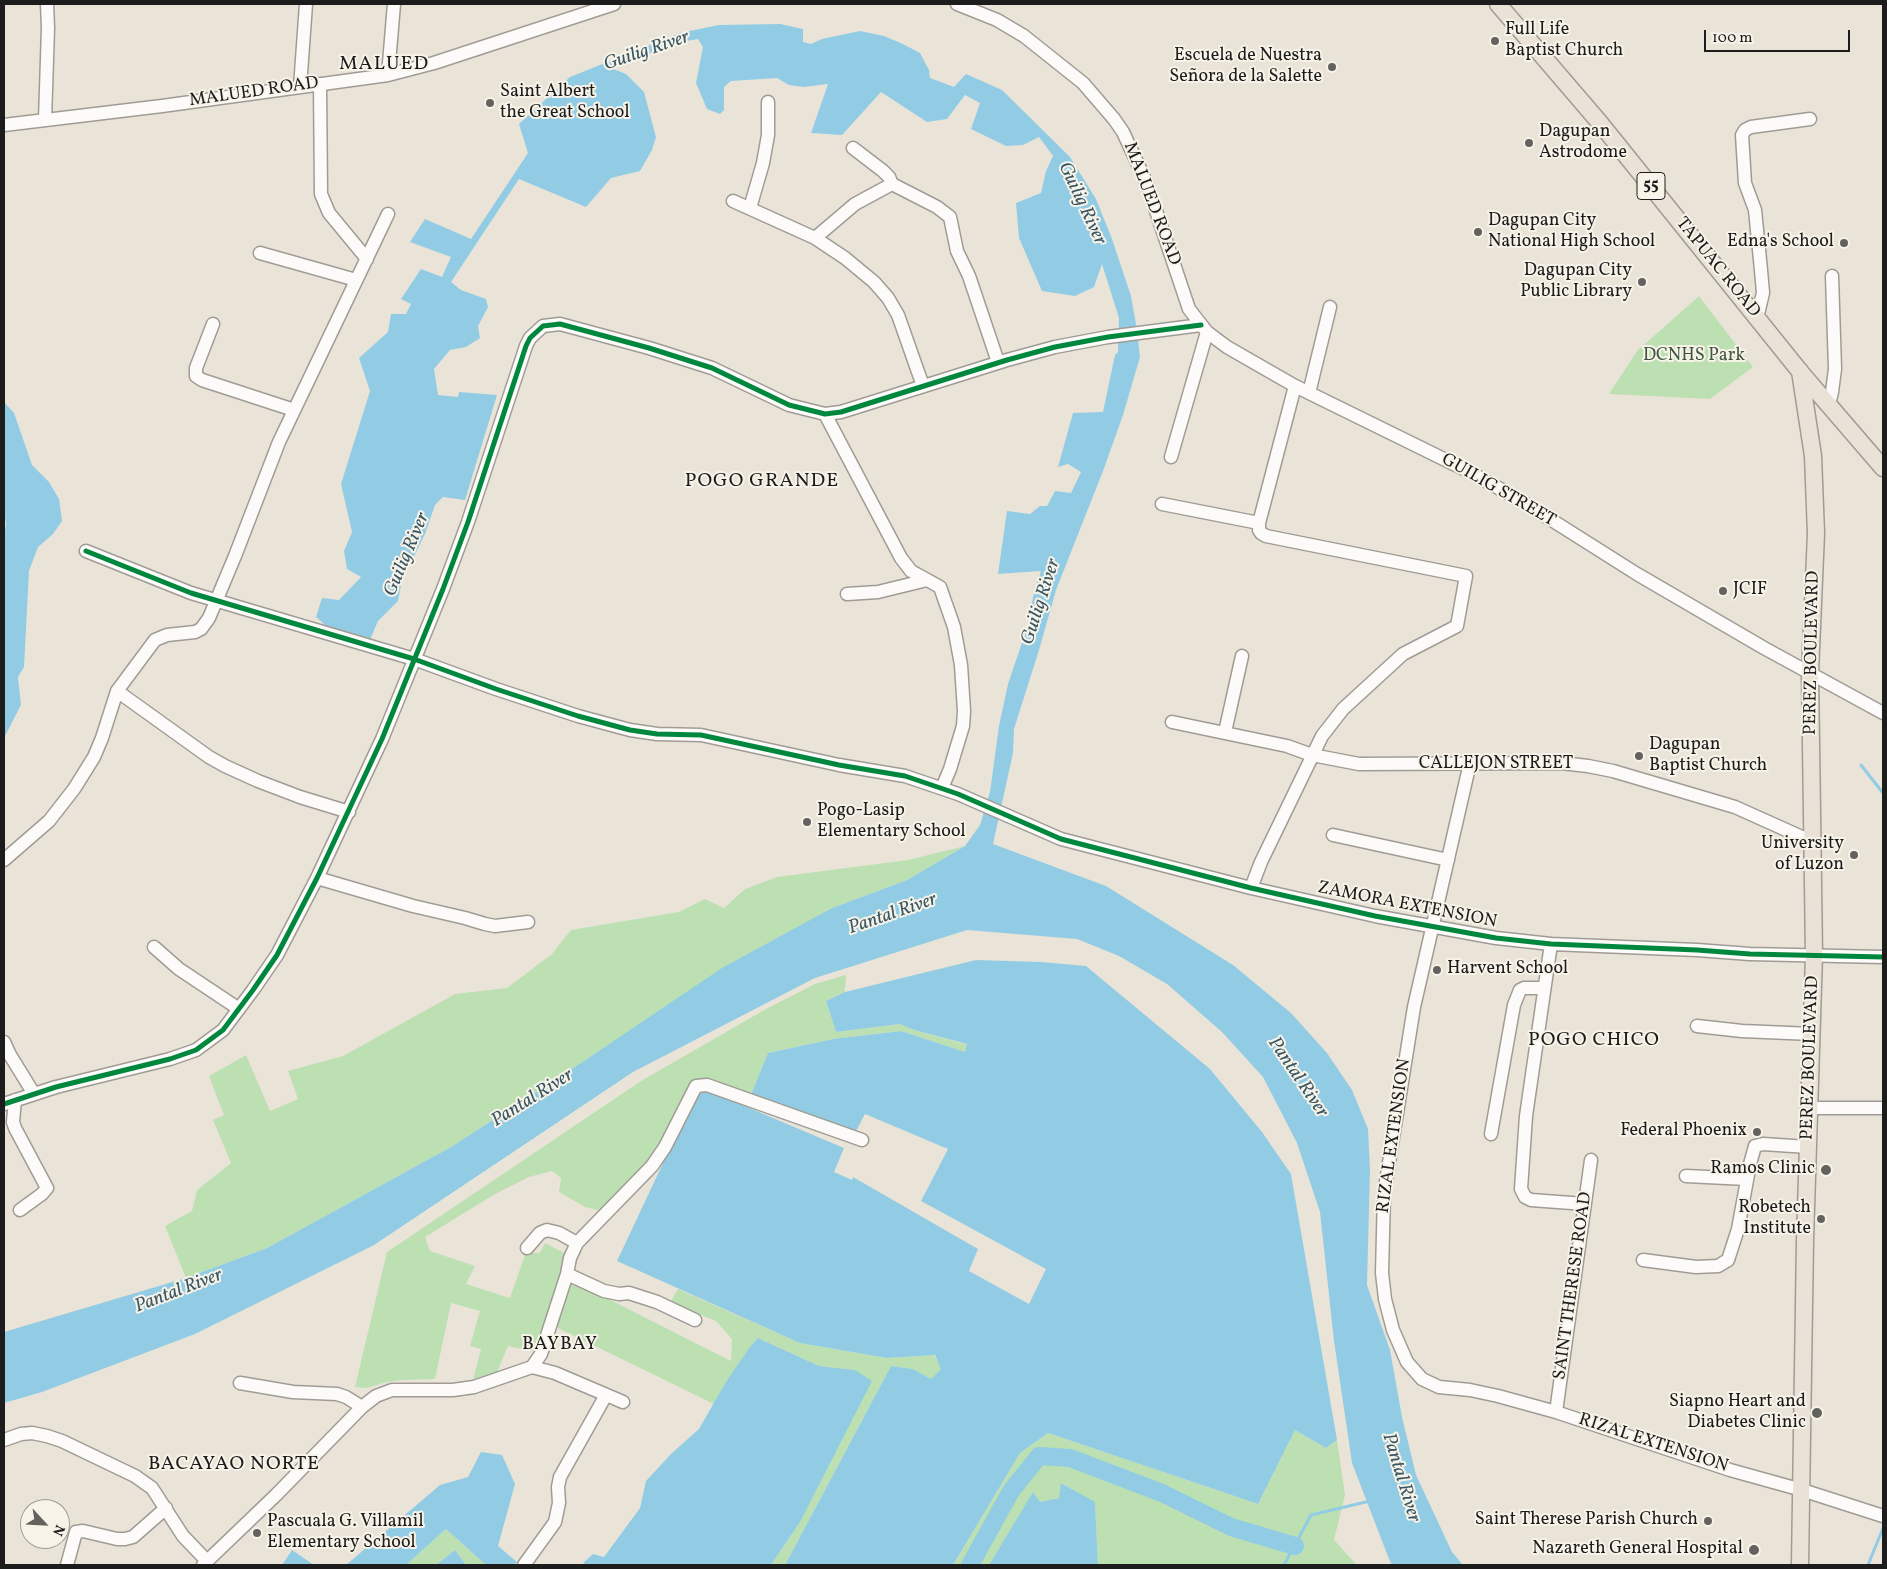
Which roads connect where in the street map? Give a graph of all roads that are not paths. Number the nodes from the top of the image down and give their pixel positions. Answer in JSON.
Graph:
{"nodes":[{"id":1,"x":47,"y":4,"type":"edge"},
{"id":2,"x":306,"y":4,"type":"edge"},
{"id":3,"x":394,"y":4,"type":"edge"},
{"id":4,"x":614,"y":4,"type":"edge"},
{"id":5,"x":957,"y":4,"type":"edge"},
{"id":6,"x":1498,"y":4,"type":"edge"},
{"id":7,"x":388,"y":75,"type":"junction"},
{"id":8,"x":320,"y":84,"type":"junction"},
{"id":9,"x":300,"y":87,"type":"junction"},
{"id":10,"x":768,"y":102,"type":"dead end"},
{"id":11,"x":1810,"y":119,"type":"dead end"},
{"id":12,"x":44,"y":120,"type":"junction"},
{"id":13,"x":4,"y":124,"type":"edge"},
{"id":14,"x":853,"y":148,"type":"dead end"},
{"id":15,"x":892,"y":184,"type":"junction"},
{"id":16,"x":733,"y":200,"type":"dead end"},
{"id":17,"x":750,"y":208,"type":"junction"},
{"id":18,"x":388,"y":214,"type":"dead end"},
{"id":19,"x":815,"y":238,"type":"junction"},
{"id":20,"x":260,"y":253,"type":"dead end"},
{"id":21,"x":367,"y":259,"type":"junction"},
{"id":22,"x":1832,"y":276,"type":"dead end"},
{"id":23,"x":356,"y":280,"type":"junction"},
{"id":24,"x":1330,"y":307,"type":"dead end"},
{"id":25,"x":1189,"y":308,"type":"joint"},
{"id":26,"x":1756,"y":318,"type":"junction"},
{"id":27,"x":213,"y":324,"type":"dead end"},
{"id":28,"x":1204,"y":329,"type":"junction"},
{"id":29,"x":998,"y":362,"type":"junction"},
{"id":30,"x":1800,"y":371,"type":"junction"},
{"id":31,"x":923,"y":386,"type":"junction"},
{"id":32,"x":1296,"y":386,"type":"junction"},
{"id":33,"x":1308,"y":393,"type":"junction"},
{"id":34,"x":1829,"y":404,"type":"junction"},
{"id":35,"x":294,"y":410,"type":"junction"},
{"id":36,"x":825,"y":414,"type":"junction"},
{"id":37,"x":1171,"y":457,"type":"dead end"},
{"id":38,"x":1883,"y":468,"type":"edge"},
{"id":39,"x":1162,"y":504,"type":"dead end"},
{"id":40,"x":1259,"y":523,"type":"junction"},
{"id":41,"x":86,"y":551,"type":"dead end"},
{"id":42,"x":927,"y":580,"type":"junction"},
{"id":43,"x":847,"y":594,"type":"dead end"},
{"id":44,"x":216,"y":602,"type":"junction"},
{"id":45,"x":1242,"y":656,"type":"dead end"},
{"id":46,"x":414,"y":659,"type":"junction"},
{"id":47,"x":1810,"y":672,"type":"junction"},
{"id":48,"x":117,"y":691,"type":"junction"},
{"id":49,"x":1883,"y":713,"type":"edge"},
{"id":50,"x":1172,"y":722,"type":"dead end"},
{"id":51,"x":1225,"y":732,"type":"junction"},
{"id":52,"x":1312,"y":755,"type":"junction"},
{"id":53,"x":1470,"y":763,"type":"junction"},
{"id":54,"x":942,"y":788,"type":"junction"},
{"id":55,"x":349,"y":812,"type":"junction"},
{"id":56,"x":1333,"y":835,"type":"dead end"},
{"id":57,"x":1813,"y":842,"type":"junction"},
{"id":58,"x":4,"y":860,"type":"edge"},
{"id":59,"x":1448,"y":860,"type":"junction"},
{"id":60,"x":317,"y":878,"type":"junction"},
{"id":61,"x":1252,"y":888,"type":"junction"},
{"id":62,"x":528,"y":922,"type":"dead end"},
{"id":63,"x":1433,"y":925,"type":"junction"},
{"id":64,"x":1551,"y":944,"type":"junction"},
{"id":65,"x":154,"y":947,"type":"dead end"},
{"id":66,"x":1814,"y":955,"type":"junction"},
{"id":67,"x":1883,"y":957,"type":"edge"},
{"id":68,"x":1546,"y":985,"type":"junction"},
{"id":69,"x":239,"y":1010,"type":"junction"},
{"id":70,"x":1696,"y":1026,"type":"dead end"},
{"id":71,"x":1812,"y":1034,"type":"junction"},
{"id":72,"x":4,"y":1042,"type":"edge"},
{"id":73,"x":34,"y":1094,"type":"junction"},
{"id":74,"x":9,"y":1102,"type":"edge"},
{"id":75,"x":1809,"y":1108,"type":"junction"},
{"id":76,"x":1883,"y":1108,"type":"edge"},
{"id":77,"x":1491,"y":1134,"type":"dead end"},
{"id":78,"x":862,"y":1140,"type":"dead end"},
{"id":79,"x":1808,"y":1147,"type":"junction"},
{"id":80,"x":1592,"y":1160,"type":"dead end"},
{"id":81,"x":1686,"y":1176,"type":"dead end"},
{"id":82,"x":1747,"y":1179,"type":"junction"},
{"id":83,"x":1585,"y":1204,"type":"junction"},
{"id":84,"x":20,"y":1210,"type":"dead end"},
{"id":85,"x":577,"y":1243,"type":"junction"},
{"id":86,"x":527,"y":1248,"type":"dead end"},
{"id":87,"x":1643,"y":1260,"type":"dead end"},
{"id":88,"x":567,"y":1274,"type":"junction"},
{"id":89,"x":695,"y":1320,"type":"dead end"},
{"id":90,"x":532,"y":1367,"type":"junction"},
{"id":91,"x":240,"y":1383,"type":"dead end"},
{"id":92,"x":606,"y":1395,"type":"junction"},
{"id":93,"x":623,"y":1402,"type":"dead end"},
{"id":94,"x":362,"y":1407,"type":"junction"},
{"id":95,"x":1556,"y":1412,"type":"junction"},
{"id":96,"x":4,"y":1440,"type":"edge"},
{"id":97,"x":1802,"y":1490,"type":"junction"},
{"id":98,"x":166,"y":1508,"type":"junction"},
{"id":99,"x":1881,"y":1515,"type":"edge"},
{"id":100,"x":205,"y":1563,"type":"edge"},
{"id":101,"x":67,"y":1565,"type":"edge"},
{"id":102,"x":524,"y":1565,"type":"edge"},
{"id":103,"x":1800,"y":1565,"type":"edge"}],
"edges":[{"from":1,"to":12,"type":"street"},
{"from":2,"to":9,"type":"street"},
{"from":3,"to":7,"type":"street"},
{"from":4,"to":7,"type":"street","name":"MALUED ROAD"},
{"from":5,"to":25,"type":"street","name":"MALUED ROAD"},
{"from":6,"to":26,"type":"main road","name":"TAPUAC ROAD","number":"55"},
{"from":7,"to":8,"type":"street","name":"MALUED ROAD"},
{"from":8,"to":9,"type":"street","name":"MALUED ROAD"},
{"from":8,"to":21,"type":"street"},
{"from":9,"to":12,"type":"street","name":"MALUED ROAD"},
{"from":10,"to":17,"type":"street"},
{"from":11,"to":26,"type":"street"},
{"from":12,"to":13,"type":"street","name":"MALUED ROAD"},
{"from":14,"to":15,"type":"street"},
{"from":15,"to":19,"type":"street"},
{"from":15,"to":29,"type":"street"},
{"from":16,"to":17,"type":"street"},
{"from":17,"to":19,"type":"street"},
{"from":18,"to":21,"type":"street"},
{"from":19,"to":31,"type":"street"},
{"from":20,"to":23,"type":"street"},
{"from":21,"to":23,"type":"street"},
{"from":22,"to":34,"type":"street"},
{"from":23,"to":35,"type":"street"},
{"from":24,"to":33,"type":"street"},
{"from":25,"to":28,"type":"street","name":"GUILIG STREET"},
{"from":26,"to":30,"type":"main road","name":"TAPUAC ROAD","number":"55"},
{"from":27,"to":35,"type":"street"},
{"from":28,"to":29,"type":"street"},
{"from":28,"to":32,"type":"street","name":"GUILIG STREET"},
{"from":28,"to":37,"type":"street"},
{"from":29,"to":31,"type":"street"},
{"from":30,"to":34,"type":"main road","number":"55"},
{"from":30,"to":47,"type":"main road","name":"PEREZ BOULEVARD"},
{"from":31,"to":36,"type":"street"},
{"from":32,"to":33,"type":"street","name":"GUILIG STREET"},
{"from":32,"to":40,"type":"street"},
{"from":33,"to":47,"type":"street","name":"GUILIG STREET"},
{"from":34,"to":38,"type":"main road","number":"55"},
{"from":35,"to":44,"type":"street"},
{"from":36,"to":42,"type":"street"},
{"from":36,"to":46,"type":"street"},
{"from":39,"to":40,"type":"street"},
{"from":40,"to":52,"type":"street"},
{"from":41,"to":44,"type":"street","name":"ZAMORA EXTENSION"},
{"from":42,"to":43,"type":"street"},
{"from":42,"to":54,"type":"street"},
{"from":44,"to":46,"type":"street","name":"ZAMORA EXTENSION"},
{"from":44,"to":48,"type":"street"},
{"from":45,"to":51,"type":"street"},
{"from":46,"to":54,"type":"street","name":"ZAMORA EXTENSION"},
{"from":46,"to":55,"type":"street"},
{"from":47,"to":49,"type":"street","name":"GUILIG STREET"},
{"from":47,"to":57,"type":"main road","name":"PEREZ BOULEVARD"},
{"from":48,"to":55,"type":"street"},
{"from":48,"to":58,"type":"street"},
{"from":50,"to":51,"type":"street","name":"CALLEJON STREET"},
{"from":51,"to":52,"type":"street","name":"CALLEJON STREET"},
{"from":52,"to":53,"type":"street","name":"CALLEJON STREET"},
{"from":52,"to":61,"type":"street"},
{"from":53,"to":57,"type":"street","name":"CALLEJON STREET"},
{"from":53,"to":59,"type":"street","name":"RIZAL EXTENSION"},
{"from":54,"to":61,"type":"street","name":"ZAMORA EXTENSION"},
{"from":55,"to":60,"type":"street"},
{"from":56,"to":59,"type":"street"},
{"from":57,"to":66,"type":"main road","name":"PEREZ BOULEVARD"},
{"from":59,"to":63,"type":"street","name":"RIZAL EXTENSION"},
{"from":60,"to":62,"type":"street"},
{"from":60,"to":69,"type":"street"},
{"from":61,"to":63,"type":"street","name":"ZAMORA EXTENSION"},
{"from":63,"to":64,"type":"street","name":"ZAMORA EXTENSION"},
{"from":63,"to":95,"type":"street","name":"RIZAL EXTENSION"},
{"from":64,"to":66,"type":"street","name":"ZAMORA EXTENSION"},
{"from":64,"to":68,"type":"street"},
{"from":65,"to":69,"type":"street"},
{"from":66,"to":67,"type":"street","name":"ZAMORA EXTENSION"},
{"from":66,"to":71,"type":"main road","name":"PEREZ BOULEVARD"},
{"from":68,"to":77,"type":"street"},
{"from":68,"to":83,"type":"street"},
{"from":69,"to":73,"type":"street"},
{"from":70,"to":71,"type":"street"},
{"from":71,"to":75,"type":"main road","name":"PEREZ BOULEVARD"},
{"from":72,"to":73,"type":"street"},
{"from":73,"to":74,"type":"street"},
{"from":74,"to":84,"type":"street"},
{"from":75,"to":76,"type":"street"},
{"from":75,"to":79,"type":"main road","name":"PEREZ BOULEVARD"},
{"from":78,"to":85,"type":"street"},
{"from":79,"to":82,"type":"street"},
{"from":79,"to":97,"type":"main road","name":"PEREZ BOULEVARD"},
{"from":80,"to":83,"type":"street","name":"SAINT THERESE ROAD"},
{"from":81,"to":82,"type":"street"},
{"from":82,"to":87,"type":"street"},
{"from":83,"to":95,"type":"street","name":"SAINT THERESE ROAD"},
{"from":85,"to":86,"type":"street"},
{"from":85,"to":88,"type":"street"},
{"from":88,"to":89,"type":"street"},
{"from":88,"to":90,"type":"street"},
{"from":90,"to":92,"type":"street"},
{"from":90,"to":94,"type":"street"},
{"from":91,"to":94,"type":"street"},
{"from":92,"to":93,"type":"street"},
{"from":92,"to":102,"type":"street"},
{"from":94,"to":100,"type":"street"},
{"from":95,"to":97,"type":"street","name":"RIZAL EXTENSION"},
{"from":96,"to":98,"type":"street"},
{"from":97,"to":99,"type":"street","name":"RIZAL EXTENSION"},
{"from":97,"to":103,"type":"main road","name":"PEREZ BOULEVARD"},
{"from":98,"to":100,"type":"street"},
{"from":98,"to":101,"type":"street"}]}
